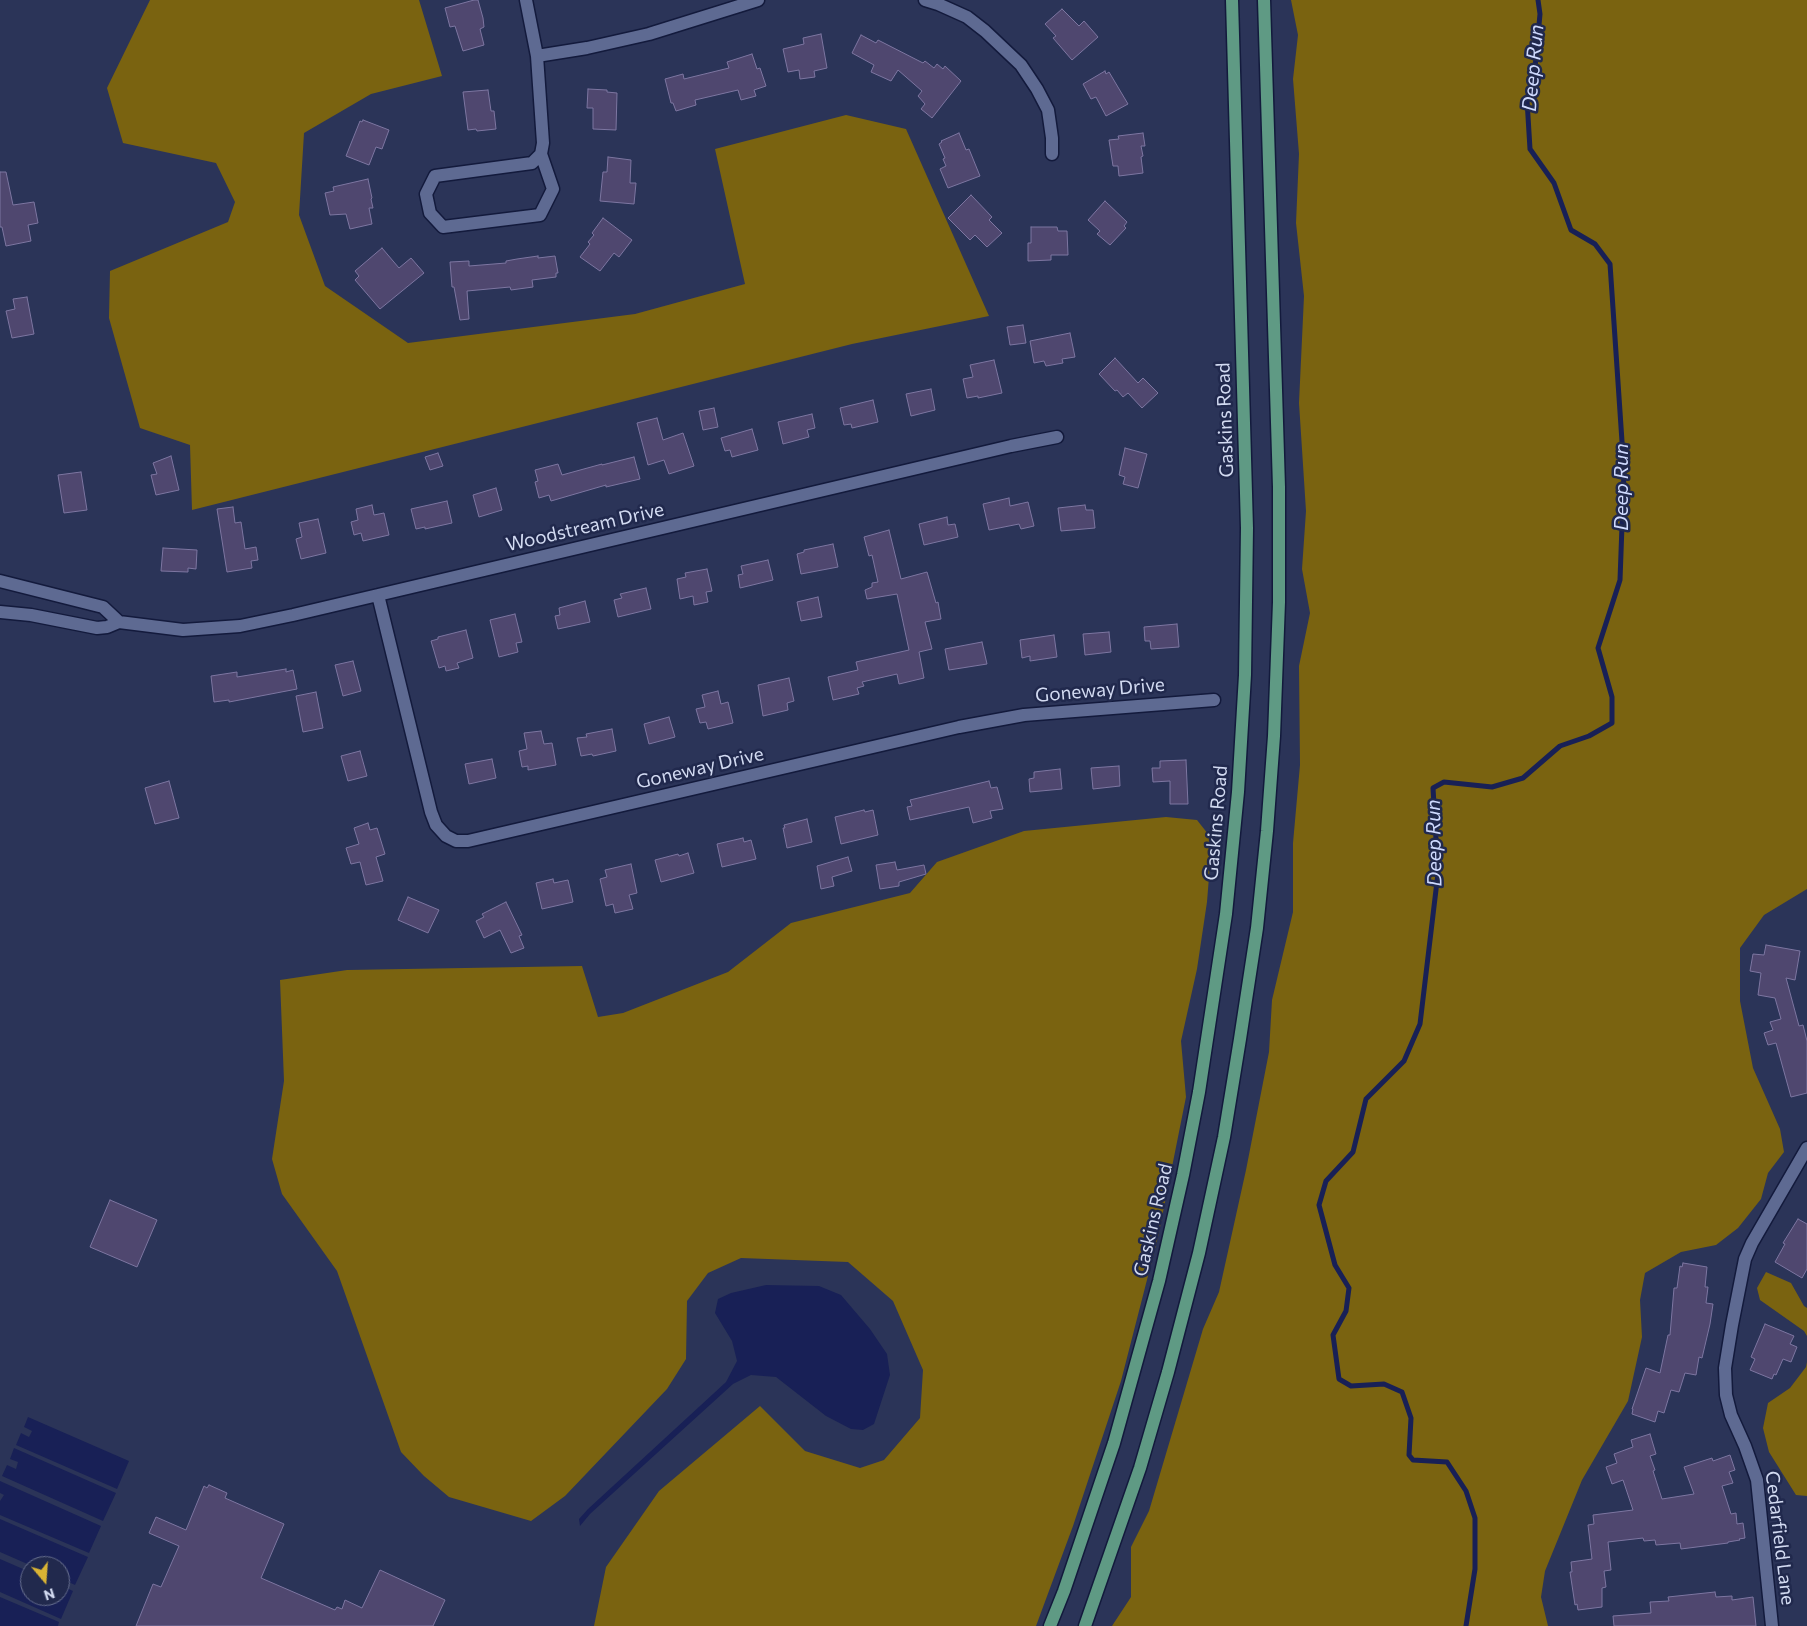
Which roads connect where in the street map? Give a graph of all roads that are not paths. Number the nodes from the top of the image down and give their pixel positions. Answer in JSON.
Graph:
{"nodes":[{"id":1,"x":526,"y":0,"type":"edge"},
{"id":2,"x":758,"y":0,"type":"edge"},
{"id":3,"x":925,"y":0,"type":"edge"},
{"id":4,"x":1232,"y":0,"type":"edge"},
{"id":5,"x":1264,"y":0,"type":"edge"},
{"id":6,"x":537,"y":56,"type":"junction"},
{"id":7,"x":540,"y":154,"type":"junction"},
{"id":8,"x":1052,"y":154,"type":"dead end"},
{"id":9,"x":1057,"y":437,"type":"dead end"},
{"id":10,"x":0,"y":581,"type":"edge"},
{"id":11,"x":378,"y":595,"type":"junction"},
{"id":12,"x":0,"y":612,"type":"edge"},
{"id":13,"x":119,"y":622,"type":"junction"},
{"id":14,"x":1214,"y":700,"type":"dead end"},
{"id":15,"x":1807,"y":1148,"type":"edge"},
{"id":16,"x":1050,"y":1626,"type":"edge"},
{"id":17,"x":1085,"y":1626,"type":"edge"},
{"id":18,"x":1772,"y":1626,"type":"edge"}],
"edges":[{"from":1,"to":6,"type":"street"},
{"from":2,"to":6,"type":"street"},
{"from":3,"to":8,"type":"street"},
{"from":4,"to":16,"type":"main road","name":"Gaskins Road"},
{"from":5,"to":17,"type":"main road"},
{"from":6,"to":7,"type":"street"},
{"from":7,"to":7,"type":"street"},
{"from":9,"to":11,"type":"street","name":"Woodstream Drive"},
{"from":10,"to":13,"type":"street"},
{"from":11,"to":13,"type":"street","name":"Woodstream Drive"},
{"from":11,"to":14,"type":"street","name":"Goneway Drive"},
{"from":12,"to":13,"type":"street","name":"Woodstream Drive"},
{"from":15,"to":18,"type":"street","name":"Cedarfield Lane"}]}
